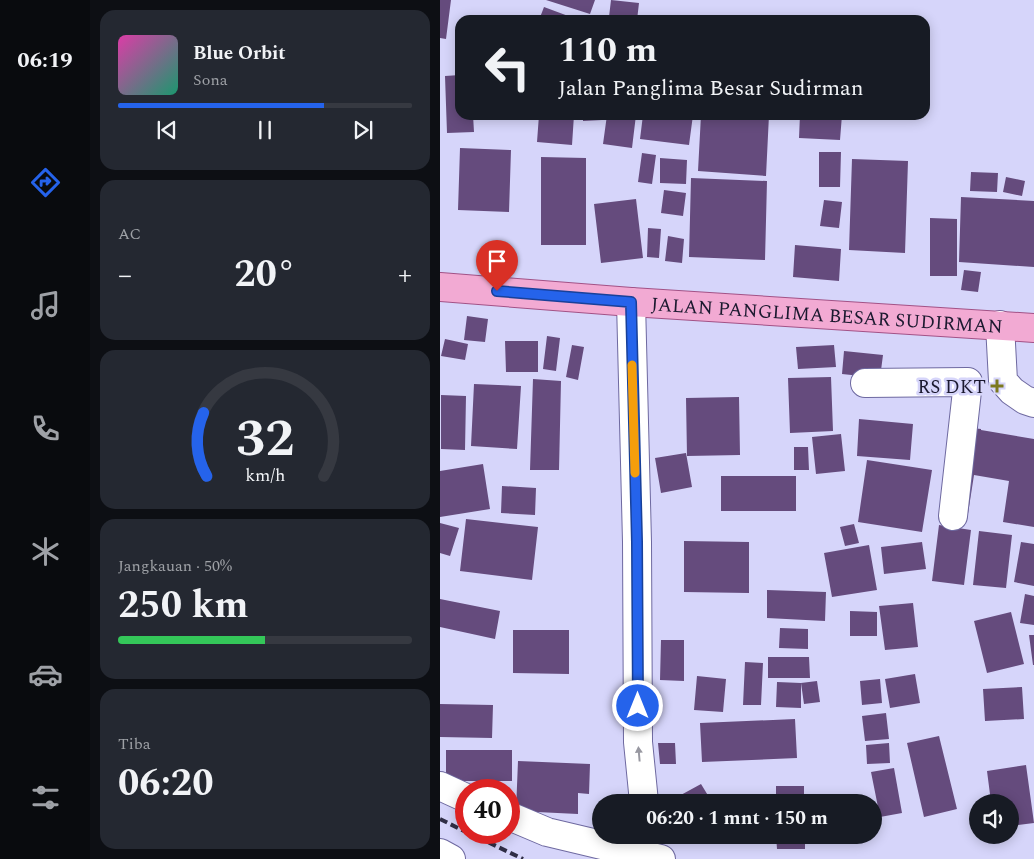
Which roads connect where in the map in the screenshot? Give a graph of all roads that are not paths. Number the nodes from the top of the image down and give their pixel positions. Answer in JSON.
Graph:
{"nodes":[{"id":1,"x":440,"y":287,"type":"edge"},
{"id":2,"x":631,"y":302,"type":"junction"},
{"id":3,"x":1000,"y":325,"type":"junction"},
{"id":4,"x":1034,"y":328,"type":"edge"},
{"id":5,"x":1003,"y":381,"type":"junction"},
{"id":6,"x":968,"y":382,"type":"junction"},
{"id":7,"x":865,"y":383,"type":"dead end"},
{"id":8,"x":1034,"y":403,"type":"edge"},
{"id":9,"x":953,"y":516,"type":"dead end"},
{"id":10,"x":440,"y":786,"type":"edge"},
{"id":11,"x":455,"y":793,"type":"edge"},
{"id":12,"x":643,"y":794,"type":"edge"},
{"id":13,"x":520,"y":821,"type":"edge"},
{"id":14,"x":654,"y":844,"type":"edge"},
{"id":15,"x":440,"y":853,"type":"edge"},
{"id":16,"x":451,"y":859,"type":"edge"},
{"id":17,"x":663,"y":859,"type":"edge"}],
"edges":[{"from":1,"to":2,"type":"main road","name":"JALAN PANGLIMA BESAR SUDIRMAN"},
{"from":2,"to":3,"type":"main road","name":"JALAN PANGLIMA BESAR SUDIRMAN"},
{"from":12,"to":2,"type":"street","one_way":true},
{"from":3,"to":4,"type":"main road","name":"JALAN PANGLIMA BESAR SUDIRMAN"},
{"from":3,"to":5,"type":"street"},
{"from":5,"to":6,"type":"street"},
{"from":5,"to":8,"type":"street"},
{"from":6,"to":7,"type":"street"},
{"from":6,"to":9,"type":"street"},
{"from":10,"to":11,"type":"street"},
{"from":13,"to":17,"type":"street"},
{"from":14,"to":17,"type":"street"},
{"from":15,"to":16,"type":"street"}]}
